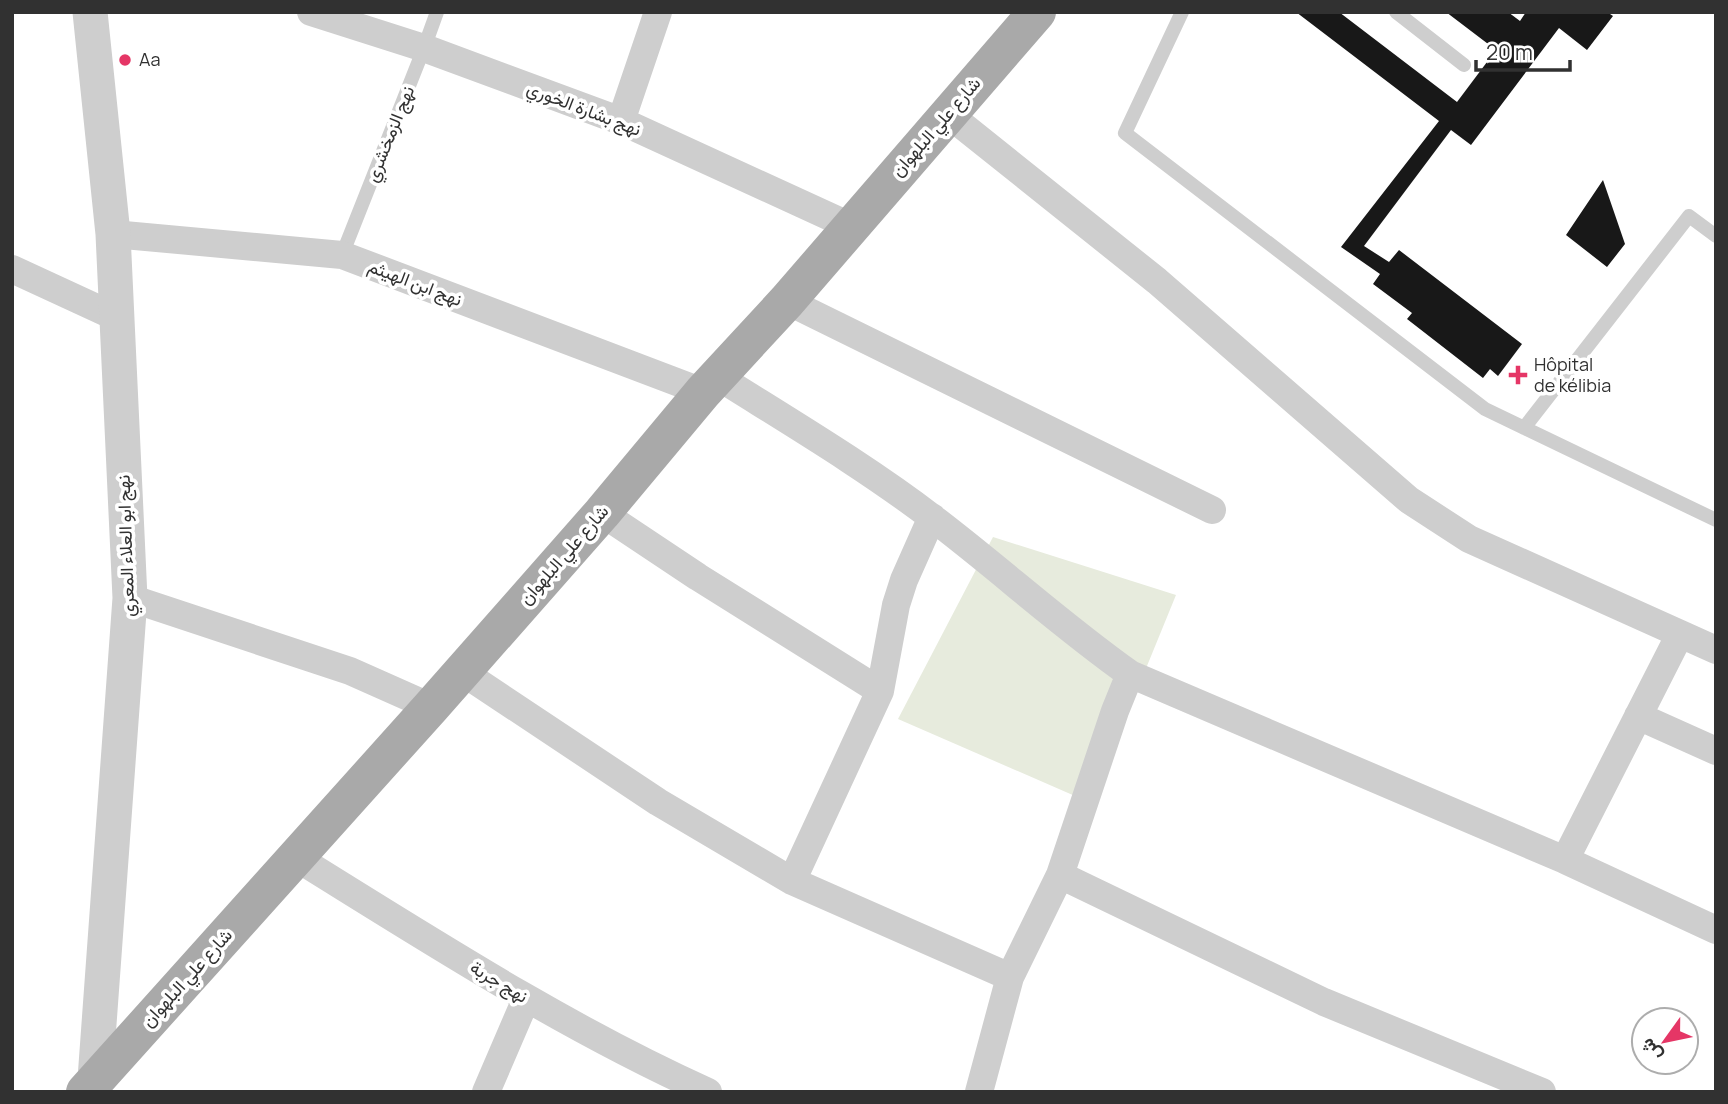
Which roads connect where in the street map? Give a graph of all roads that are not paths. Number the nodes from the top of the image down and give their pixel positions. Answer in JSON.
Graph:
{"nodes":[{"id":1,"x":90,"y":12,"type":"edge"},
{"id":2,"x":311,"y":12,"type":"edge"},
{"id":3,"x":436,"y":12,"type":"edge"},
{"id":4,"x":658,"y":12,"type":"edge"},
{"id":5,"x":1037,"y":12,"type":"edge"},
{"id":6,"x":1182,"y":12,"type":"edge"},
{"id":7,"x":1396,"y":12,"type":"edge"},
{"id":8,"x":425,"y":48,"type":"junction"},
{"id":9,"x":1464,"y":65,"type":"dead end"},
{"id":10,"x":948,"y":114,"type":"junction"},
{"id":11,"x":621,"y":121,"type":"junction"},
{"id":12,"x":850,"y":226,"type":"junction"},
{"id":13,"x":113,"y":234,"type":"junction"},
{"id":14,"x":1716,"y":236,"type":"edge"},
{"id":15,"x":342,"y":255,"type":"junction"},
{"id":16,"x":12,"y":269,"type":"edge"},
{"id":17,"x":787,"y":301,"type":"junction"},
{"id":18,"x":116,"y":317,"type":"junction"},
{"id":19,"x":710,"y":384,"type":"junction"},
{"id":20,"x":1524,"y":428,"type":"junction"},
{"id":21,"x":1212,"y":510,"type":"dead end"},
{"id":22,"x":602,"y":513,"type":"junction"},
{"id":23,"x":932,"y":517,"type":"junction"},
{"id":24,"x":1716,"y":520,"type":"edge"},
{"id":25,"x":130,"y":598,"type":"junction"},
{"id":26,"x":1681,"y":634,"type":"junction"},
{"id":27,"x":1716,"y":650,"type":"edge"},
{"id":28,"x":461,"y":671,"type":"junction"},
{"id":29,"x":1130,"y":674,"type":"junction"},
{"id":30,"x":880,"y":691,"type":"junction"},
{"id":31,"x":431,"y":707,"type":"junction"},
{"id":32,"x":1638,"y":716,"type":"junction"},
{"id":33,"x":1716,"y":751,"type":"edge"},
{"id":34,"x":297,"y":858,"type":"junction"},
{"id":35,"x":1565,"y":860,"type":"junction"},
{"id":36,"x":1060,"y":875,"type":"junction"},
{"id":37,"x":792,"y":881,"type":"junction"},
{"id":38,"x":1716,"y":930,"type":"edge"},
{"id":39,"x":1010,"y":977,"type":"junction"},
{"id":40,"x":526,"y":999,"type":"junction"},
{"id":41,"x":102,"y":1079,"type":"edge"},
{"id":42,"x":486,"y":1092,"type":"edge"},
{"id":43,"x":708,"y":1092,"type":"edge"},
{"id":44,"x":979,"y":1092,"type":"edge"},
{"id":45,"x":1542,"y":1092,"type":"edge"}],
"edges":[{"from":1,"to":13,"type":"street","name":"نهج ابو العلاء المعري"},
{"from":2,"to":8,"type":"street","name":"نهج بشارة الخوري"},
{"from":3,"to":8,"type":"lane","name":"نهج الزمخشري"},
{"from":4,"to":11,"type":"street"},
{"from":5,"to":10,"type":"main road","name":"شارع علي البلهوان"},
{"from":6,"to":20,"type":"lane"},
{"from":7,"to":9,"type":"lane"},
{"from":8,"to":11,"type":"street","name":"نهج بشارة الخوري"},
{"from":8,"to":15,"type":"lane","name":"نهج الزمخشري"},
{"from":10,"to":12,"type":"main road","name":"شارع علي البلهوان"},
{"from":10,"to":26,"type":"street"},
{"from":11,"to":12,"type":"street","name":"نهج بشارة الخوري"},
{"from":12,"to":17,"type":"main road","name":"شارع علي البلهوان"},
{"from":13,"to":15,"type":"street","name":"نهج ابن الهيثم"},
{"from":13,"to":18,"type":"street","name":"نهج ابو العلاء المعري"},
{"from":14,"to":20,"type":"lane"},
{"from":15,"to":19,"type":"street","name":"نهج ابن الهيثم"},
{"from":16,"to":18,"type":"street"},
{"from":17,"to":19,"type":"main road","name":"شارع علي البلهوان"},
{"from":17,"to":21,"type":"street"},
{"from":18,"to":25,"type":"street","name":"نهج ابو العلاء المعري"},
{"from":19,"to":22,"type":"main road","name":"شارع علي البلهوان"},
{"from":19,"to":23,"type":"street","name":"نهج ابن الهيثم"},
{"from":20,"to":24,"type":"lane"},
{"from":22,"to":28,"type":"main road","name":"شارع علي البلهوان"},
{"from":22,"to":30,"type":"street"},
{"from":23,"to":29,"type":"street","name":"نهج ابن الهيثم"},
{"from":23,"to":30,"type":"street"},
{"from":25,"to":31,"type":"street"},
{"from":25,"to":41,"type":"street","name":"نهج ابو العلاء المعري"},
{"from":26,"to":27,"type":"street"},
{"from":26,"to":32,"type":"street"},
{"from":28,"to":31,"type":"main road","name":"شارع علي البلهوان"},
{"from":28,"to":37,"type":"street"},
{"from":29,"to":35,"type":"street","name":"نهج ابن الهيثم"},
{"from":29,"to":36,"type":"street"},
{"from":30,"to":37,"type":"street"},
{"from":31,"to":34,"type":"main road","name":"شارع علي البلهوان"},
{"from":32,"to":33,"type":"street"},
{"from":32,"to":35,"type":"street"},
{"from":34,"to":40,"type":"street","name":"نهج جربة"},
{"from":34,"to":41,"type":"main road","name":"شارع علي البلهوان"},
{"from":35,"to":38,"type":"street","name":"نهج ابن الهيثم"},
{"from":36,"to":39,"type":"street"},
{"from":36,"to":45,"type":"street"},
{"from":37,"to":39,"type":"street"},
{"from":39,"to":44,"type":"street"},
{"from":40,"to":42,"type":"street"},
{"from":40,"to":43,"type":"street","name":"نهج جربة"}]}
